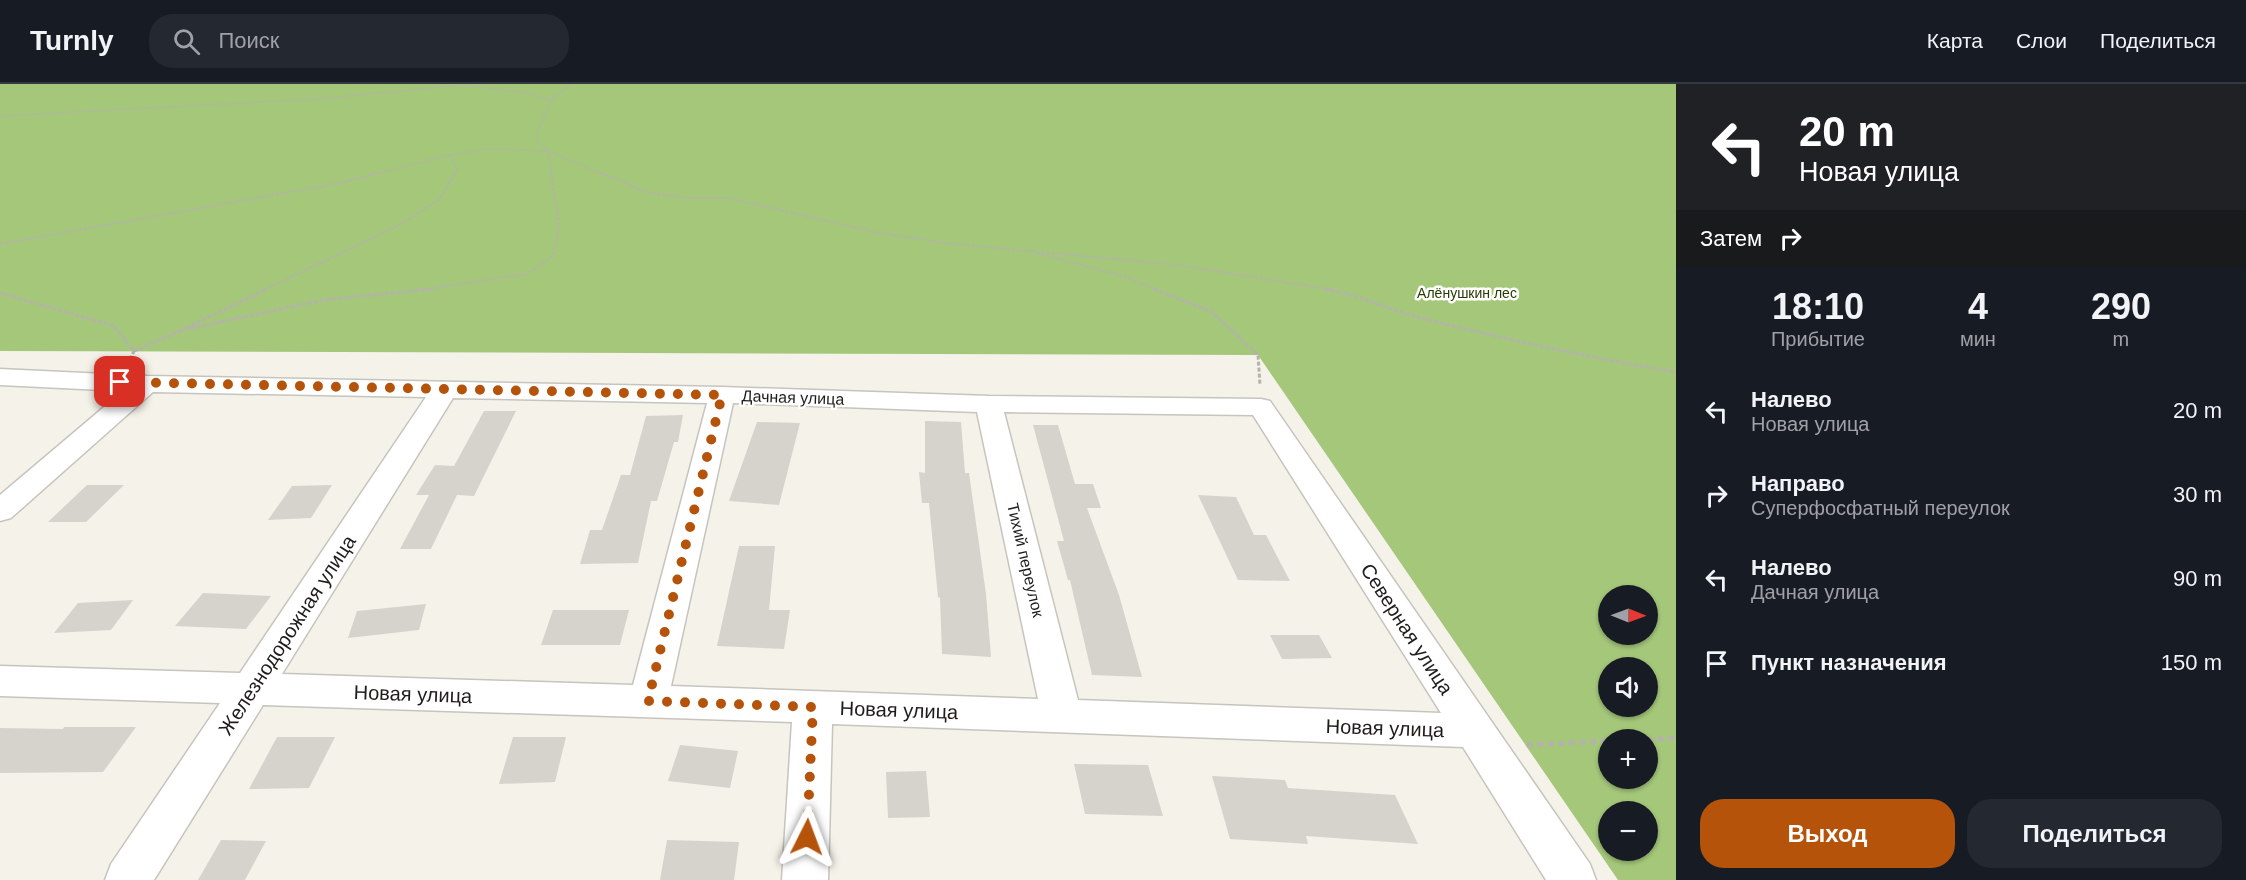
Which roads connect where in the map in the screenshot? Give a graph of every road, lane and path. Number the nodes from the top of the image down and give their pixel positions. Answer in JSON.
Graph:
{"nodes":[{"id":1,"x":472,"y":84,"type":"edge"},
{"id":2,"x":571,"y":84,"type":"edge"},
{"id":3,"x":457,"y":85,"type":"edge"},
{"id":4,"x":551,"y":100,"type":"junction"},
{"id":5,"x":0,"y":116,"type":"edge"},
{"id":6,"x":548,"y":151,"type":"junction"},
{"id":7,"x":450,"y":155,"type":"junction"},
{"id":8,"x":0,"y":244,"type":"edge"},
{"id":9,"x":1028,"y":251,"type":"junction"},
{"id":10,"x":0,"y":293,"type":"edge"},
{"id":11,"x":179,"y":331,"type":"junction"},
{"id":12,"x":134,"y":351,"type":"junction"},
{"id":13,"x":1676,"y":372,"type":"edge"},
{"id":14,"x":0,"y":377,"type":"edge"},
{"id":15,"x":134,"y":383,"type":"junction"},
{"id":16,"x":446,"y":389,"type":"junction"},
{"id":17,"x":722,"y":395,"type":"junction"},
{"id":18,"x":989,"y":404,"type":"junction"},
{"id":19,"x":1261,"y":407,"type":"junction"},
{"id":20,"x":0,"y":511,"type":"edge"},
{"id":21,"x":0,"y":681,"type":"edge"},
{"id":22,"x":252,"y":689,"type":"junction"},
{"id":23,"x":648,"y":701,"type":"junction"},
{"id":24,"x":813,"y":707,"type":"junction"},
{"id":25,"x":1062,"y":716,"type":"junction"},
{"id":26,"x":1474,"y":731,"type":"junction"},
{"id":27,"x":1676,"y":738,"type":"edge"},
{"id":28,"x":1658,"y":739,"type":"edge"},
{"id":29,"x":1598,"y":741,"type":"edge"},
{"id":30,"x":128,"y":880,"type":"edge"},
{"id":31,"x":805,"y":880,"type":"edge"},
{"id":32,"x":1573,"y":880,"type":"edge"}],
"edges":[{"from":1,"to":3,"type":"path"},
{"from":2,"to":4,"type":"path"},
{"from":3,"to":4,"type":"path"},
{"from":3,"to":5,"type":"path"},
{"from":4,"to":6,"type":"path"},
{"from":6,"to":7,"type":"path"},
{"from":6,"to":9,"type":"path"},
{"from":6,"to":11,"type":"path"},
{"from":7,"to":8,"type":"path"},
{"from":7,"to":11,"type":"path"},
{"from":9,"to":13,"type":"path"},
{"from":9,"to":19,"type":"path"},
{"from":10,"to":12,"type":"path"},
{"from":11,"to":12,"type":"path"},
{"from":12,"to":15,"type":"path"},
{"from":14,"to":15,"type":"street","name":"Дачная улица"},
{"from":15,"to":16,"type":"street","name":"Дачная улица"},
{"from":15,"to":20,"type":"street"},
{"from":16,"to":17,"type":"street","name":"Дачная улица"},
{"from":16,"to":22,"type":"street","name":"Железнодорожная улица"},
{"from":17,"to":18,"type":"street","name":"Дачная улица"},
{"from":17,"to":23,"type":"street"},
{"from":18,"to":19,"type":"street","name":"Дачная улица"},
{"from":18,"to":25,"type":"street","name":"Тихий переулок"},
{"from":19,"to":26,"type":"street","name":"Северная улица"},
{"from":21,"to":22,"type":"street","name":"Новая улица"},
{"from":22,"to":23,"type":"street","name":"Новая улица"},
{"from":22,"to":30,"type":"street","name":"Железнодорожная улица"},
{"from":23,"to":24,"type":"street","name":"Новая улица"},
{"from":24,"to":25,"type":"street","name":"Новая улица"},
{"from":24,"to":31,"type":"street"},
{"from":25,"to":26,"type":"street","name":"Новая улица"},
{"from":26,"to":29,"type":"path"},
{"from":26,"to":32,"type":"street","name":"Северная улица"},
{"from":27,"to":28,"type":"path"}]}
